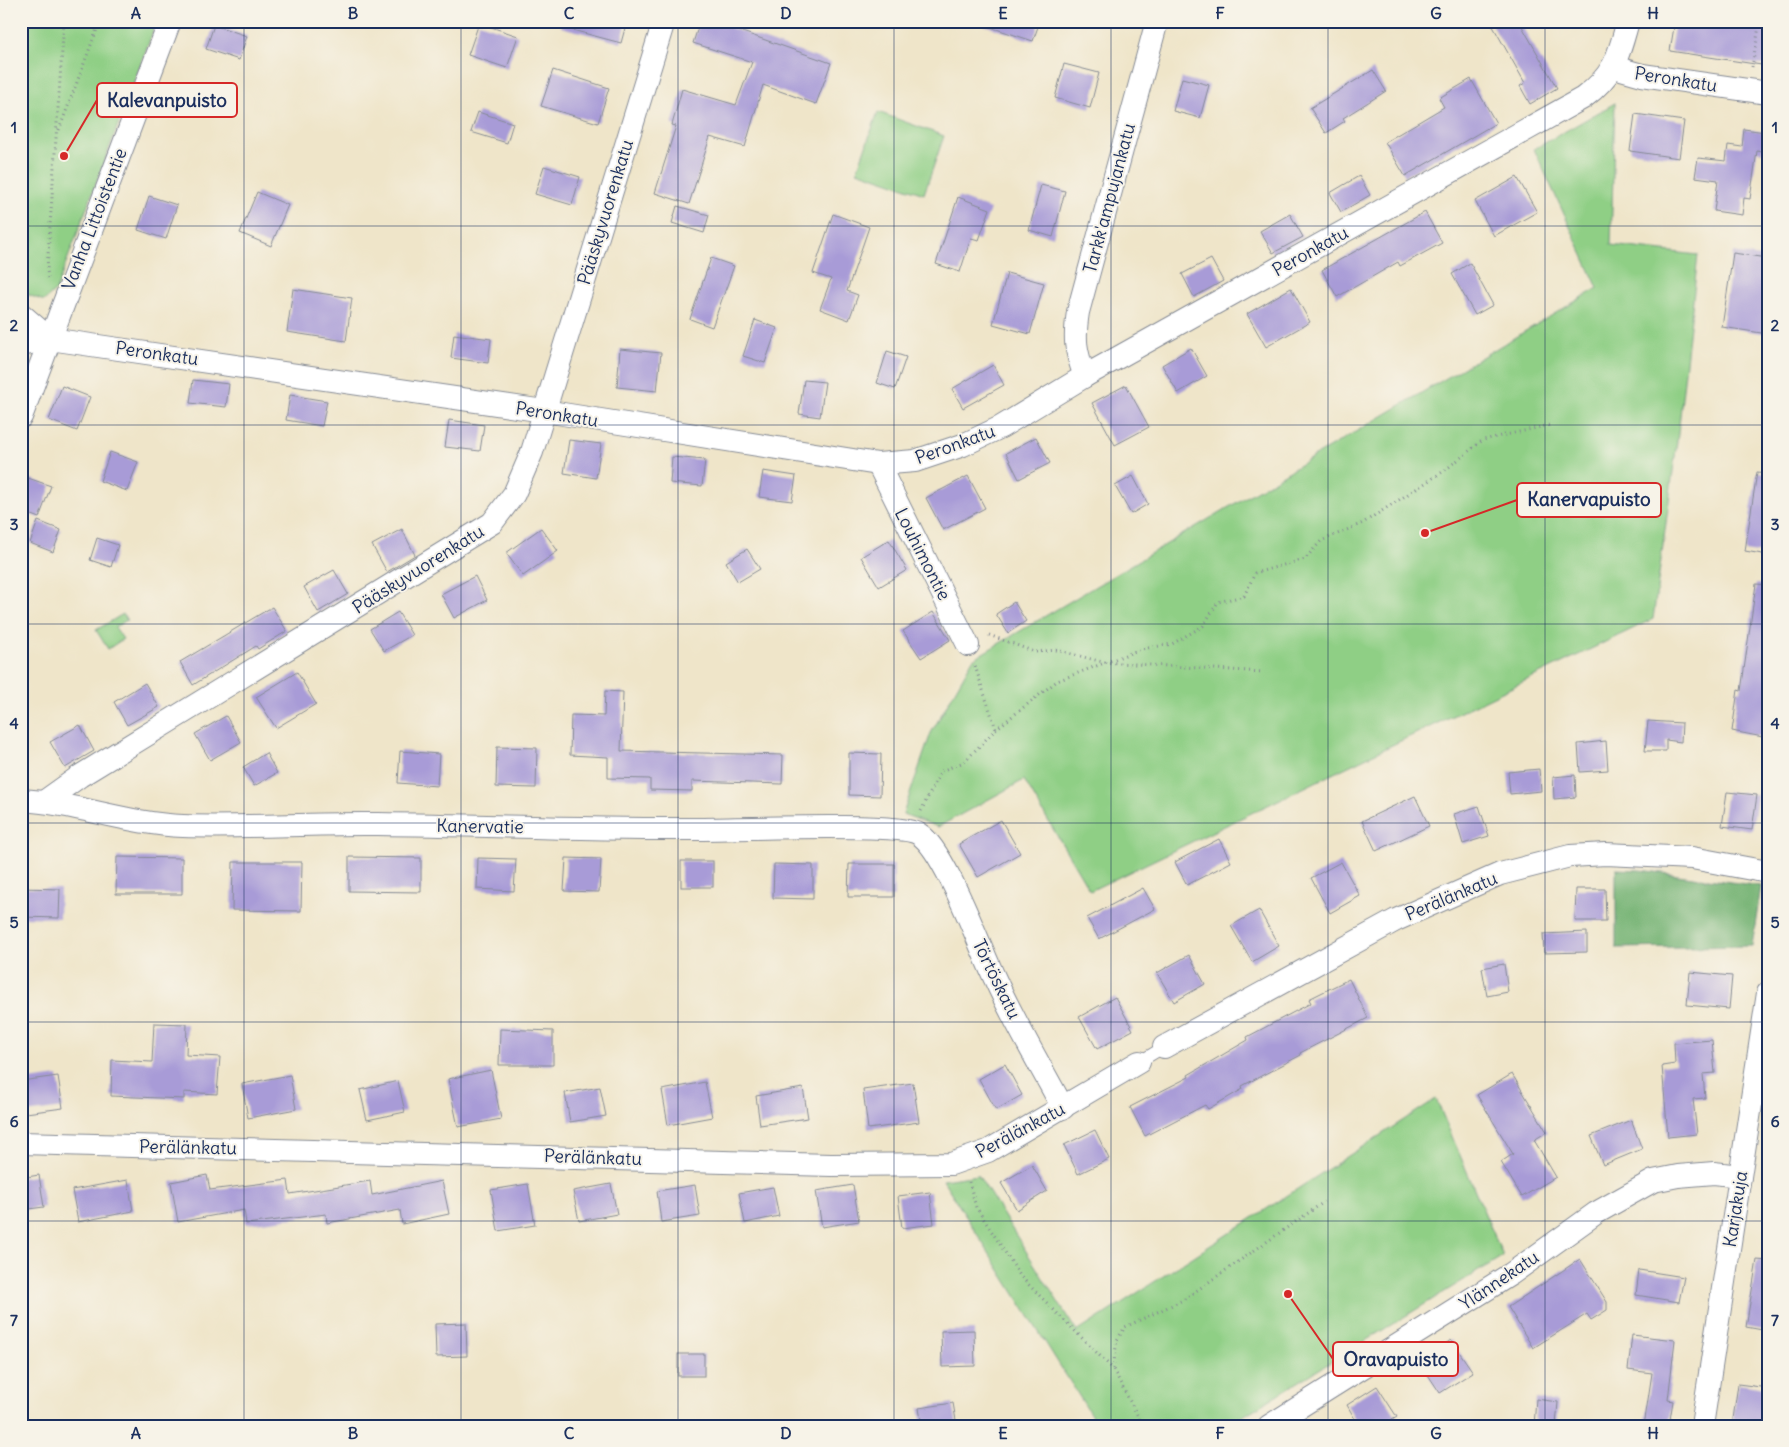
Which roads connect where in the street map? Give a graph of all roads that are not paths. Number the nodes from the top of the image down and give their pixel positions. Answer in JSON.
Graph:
{"nodes":[{"id":1,"x":170,"y":21,"type":"edge"},
{"id":2,"x":664,"y":21,"type":"edge"},
{"id":3,"x":1157,"y":21,"type":"edge"},
{"id":4,"x":1628,"y":21,"type":"edge"},
{"id":5,"x":1614,"y":67,"type":"junction"},
{"id":6,"x":1758,"y":91,"type":"edge"},
{"id":7,"x":21,"y":314,"type":"edge"},
{"id":8,"x":50,"y":339,"type":"junction"},
{"id":9,"x":21,"y":344,"type":"edge"},
{"id":10,"x":1085,"y":376,"type":"junction"},
{"id":11,"x":544,"y":411,"type":"junction"},
{"id":12,"x":21,"y":417,"type":"edge"},
{"id":13,"x":878,"y":464,"type":"junction"},
{"id":14,"x":968,"y":645,"type":"road end"},
{"id":15,"x":21,"y":800,"type":"edge"},
{"id":16,"x":45,"y":801,"type":"junction"},
{"id":17,"x":933,"y":850,"type":"joint"},
{"id":18,"x":1768,"y":872,"type":"edge"},
{"id":19,"x":1768,"y":993,"type":"edge"},
{"id":20,"x":1164,"y":1047,"type":"joint"},
{"id":21,"x":1138,"y":1062,"type":"joint"},
{"id":22,"x":1063,"y":1108,"type":"junction"},
{"id":23,"x":21,"y":1143,"type":"edge"},
{"id":24,"x":1740,"y":1176,"type":"junction"},
{"id":25,"x":1270,"y":1426,"type":"edge"},
{"id":26,"x":1702,"y":1426,"type":"edge"}],
"edges":[{"from":1,"to":8,"type":"street","name":"Vanha Littoistentie"},
{"from":2,"to":11,"type":"street","name":"Pääskyvuorenkatu"},
{"from":3,"to":10,"type":"street","name":"Tarkk'ampujankatu"},
{"from":4,"to":5,"type":"street"},
{"from":5,"to":6,"type":"street","name":"Peronkatu"},
{"from":5,"to":10,"type":"street","name":"Peronkatu"},
{"from":7,"to":8,"type":"street"},
{"from":8,"to":9,"type":"street","name":"Peronkatu"},
{"from":8,"to":11,"type":"street","name":"Peronkatu"},
{"from":8,"to":12,"type":"street","name":"Vanha Littoistentie"},
{"from":10,"to":13,"type":"street","name":"Peronkatu"},
{"from":11,"to":13,"type":"street","name":"Peronkatu"},
{"from":11,"to":16,"type":"street","name":"Pääskyvuorenkatu"},
{"from":13,"to":14,"type":"street","name":"Louhimontie"},
{"from":15,"to":16,"type":"street","name":"Kanervatie"},
{"from":16,"to":17,"type":"street","name":"Kanervatie"},
{"from":17,"to":22,"type":"street","name":"Törtöskatu"},
{"from":18,"to":20,"type":"street","name":"Perälänkatu"},
{"from":19,"to":24,"type":"street","name":"Karjakuja"},
{"from":20,"to":21,"type":"lane"},
{"from":21,"to":22,"type":"street","name":"Perälänkatu"},
{"from":22,"to":23,"type":"street","name":"Perälänkatu"},
{"from":24,"to":25,"type":"street","name":"Ylännekatu"},
{"from":24,"to":26,"type":"street","name":"Karjakuja"}]}
